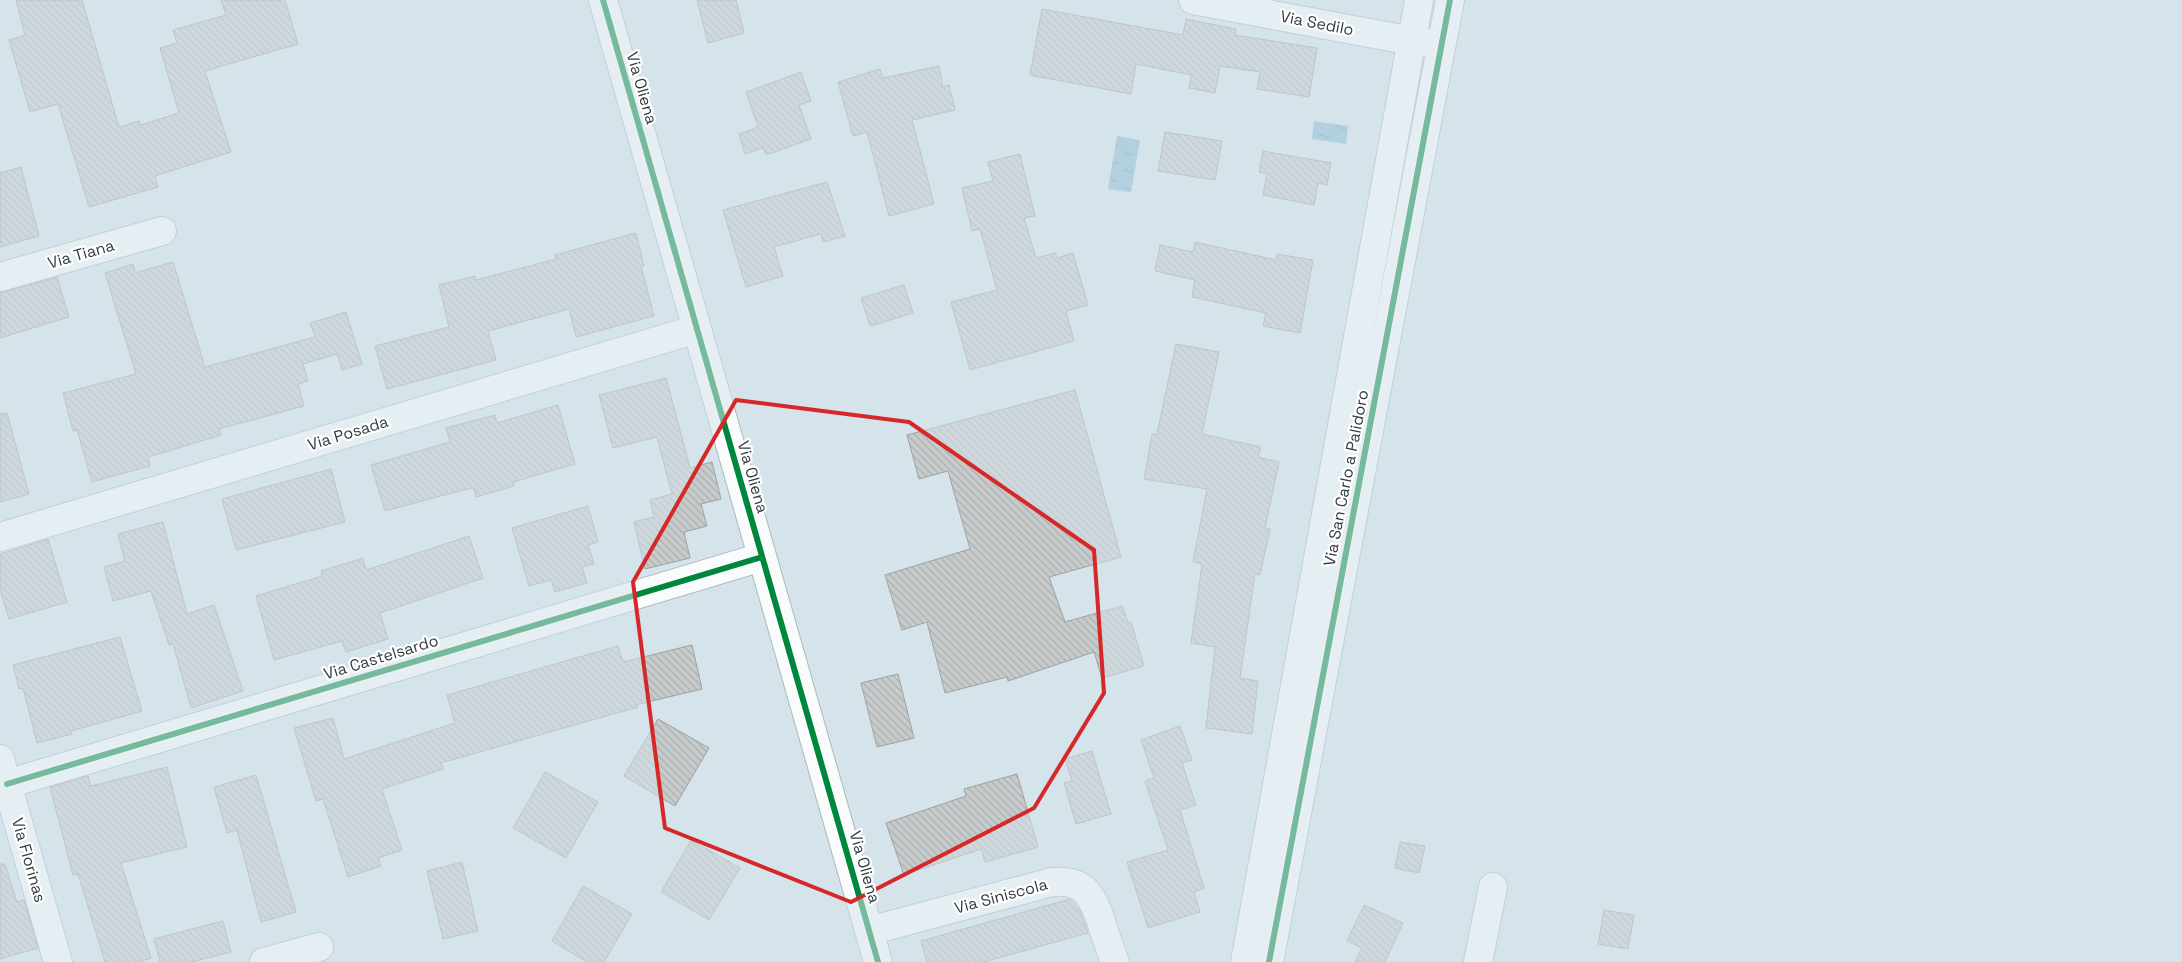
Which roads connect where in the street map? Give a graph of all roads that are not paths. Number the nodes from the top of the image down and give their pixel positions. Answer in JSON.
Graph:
{"nodes":[{"id":1,"x":603,"y":0,"type":"edge"},
{"id":2,"x":1193,"y":0,"type":"edge"},
{"id":3,"x":1420,"y":0,"type":"edge"},
{"id":4,"x":1450,"y":0,"type":"edge"},
{"id":5,"x":1412,"y":41,"type":"junction"},
{"id":6,"x":1442,"y":44,"type":"junction"},
{"id":7,"x":162,"y":231,"type":"dead end"},
{"id":8,"x":0,"y":277,"type":"edge"},
{"id":9,"x":696,"y":329,"type":"junction"},
{"id":10,"x":0,"y":537,"type":"edge"},
{"id":11,"x":762,"y":557,"type":"junction"},
{"id":12,"x":4,"y":771,"type":"edge"},
{"id":13,"x":1492,"y":887,"type":"dead end"},
{"id":14,"x":869,"y":931,"type":"junction"},
{"id":15,"x":319,"y":947,"type":"dead end"},
{"id":16,"x":58,"y":962,"type":"edge"},
{"id":17,"x":264,"y":962,"type":"edge"},
{"id":18,"x":878,"y":962,"type":"edge"},
{"id":19,"x":1115,"y":962,"type":"edge"},
{"id":20,"x":1244,"y":962,"type":"edge"},
{"id":21,"x":1269,"y":962,"type":"edge"},
{"id":22,"x":1478,"y":962,"type":"edge"}],
"edges":[{"from":1,"to":9,"type":"street","name":"Via Oliena"},
{"from":2,"to":5,"type":"street","name":"Via Sedilo"},
{"from":3,"to":5,"type":"street","name":"Via San Carlo a Palidoro"},
{"from":4,"to":6,"type":"street","name":"Via San Carlo a Palidoro"},
{"from":5,"to":6,"type":"street","name":"Via Sedilo"},
{"from":5,"to":20,"type":"street","name":"Via San Carlo a Palidoro"},
{"from":6,"to":21,"type":"street","name":"Via San Carlo a Palidoro"},
{"from":7,"to":8,"type":"street","name":"Via Tiana"},
{"from":9,"to":10,"type":"street","name":"Via Posada"},
{"from":9,"to":11,"type":"street","name":"Via Oliena"},
{"from":11,"to":12,"type":"street","name":"Via Castelsardo"},
{"from":11,"to":14,"type":"street","name":"Via Oliena"},
{"from":12,"to":16,"type":"street","name":"Via Florinas"},
{"from":13,"to":22,"type":"street"},
{"from":14,"to":18,"type":"street","name":"Via Oliena"},
{"from":14,"to":19,"type":"street","name":"Via Siniscola"},
{"from":15,"to":17,"type":"street"}]}
